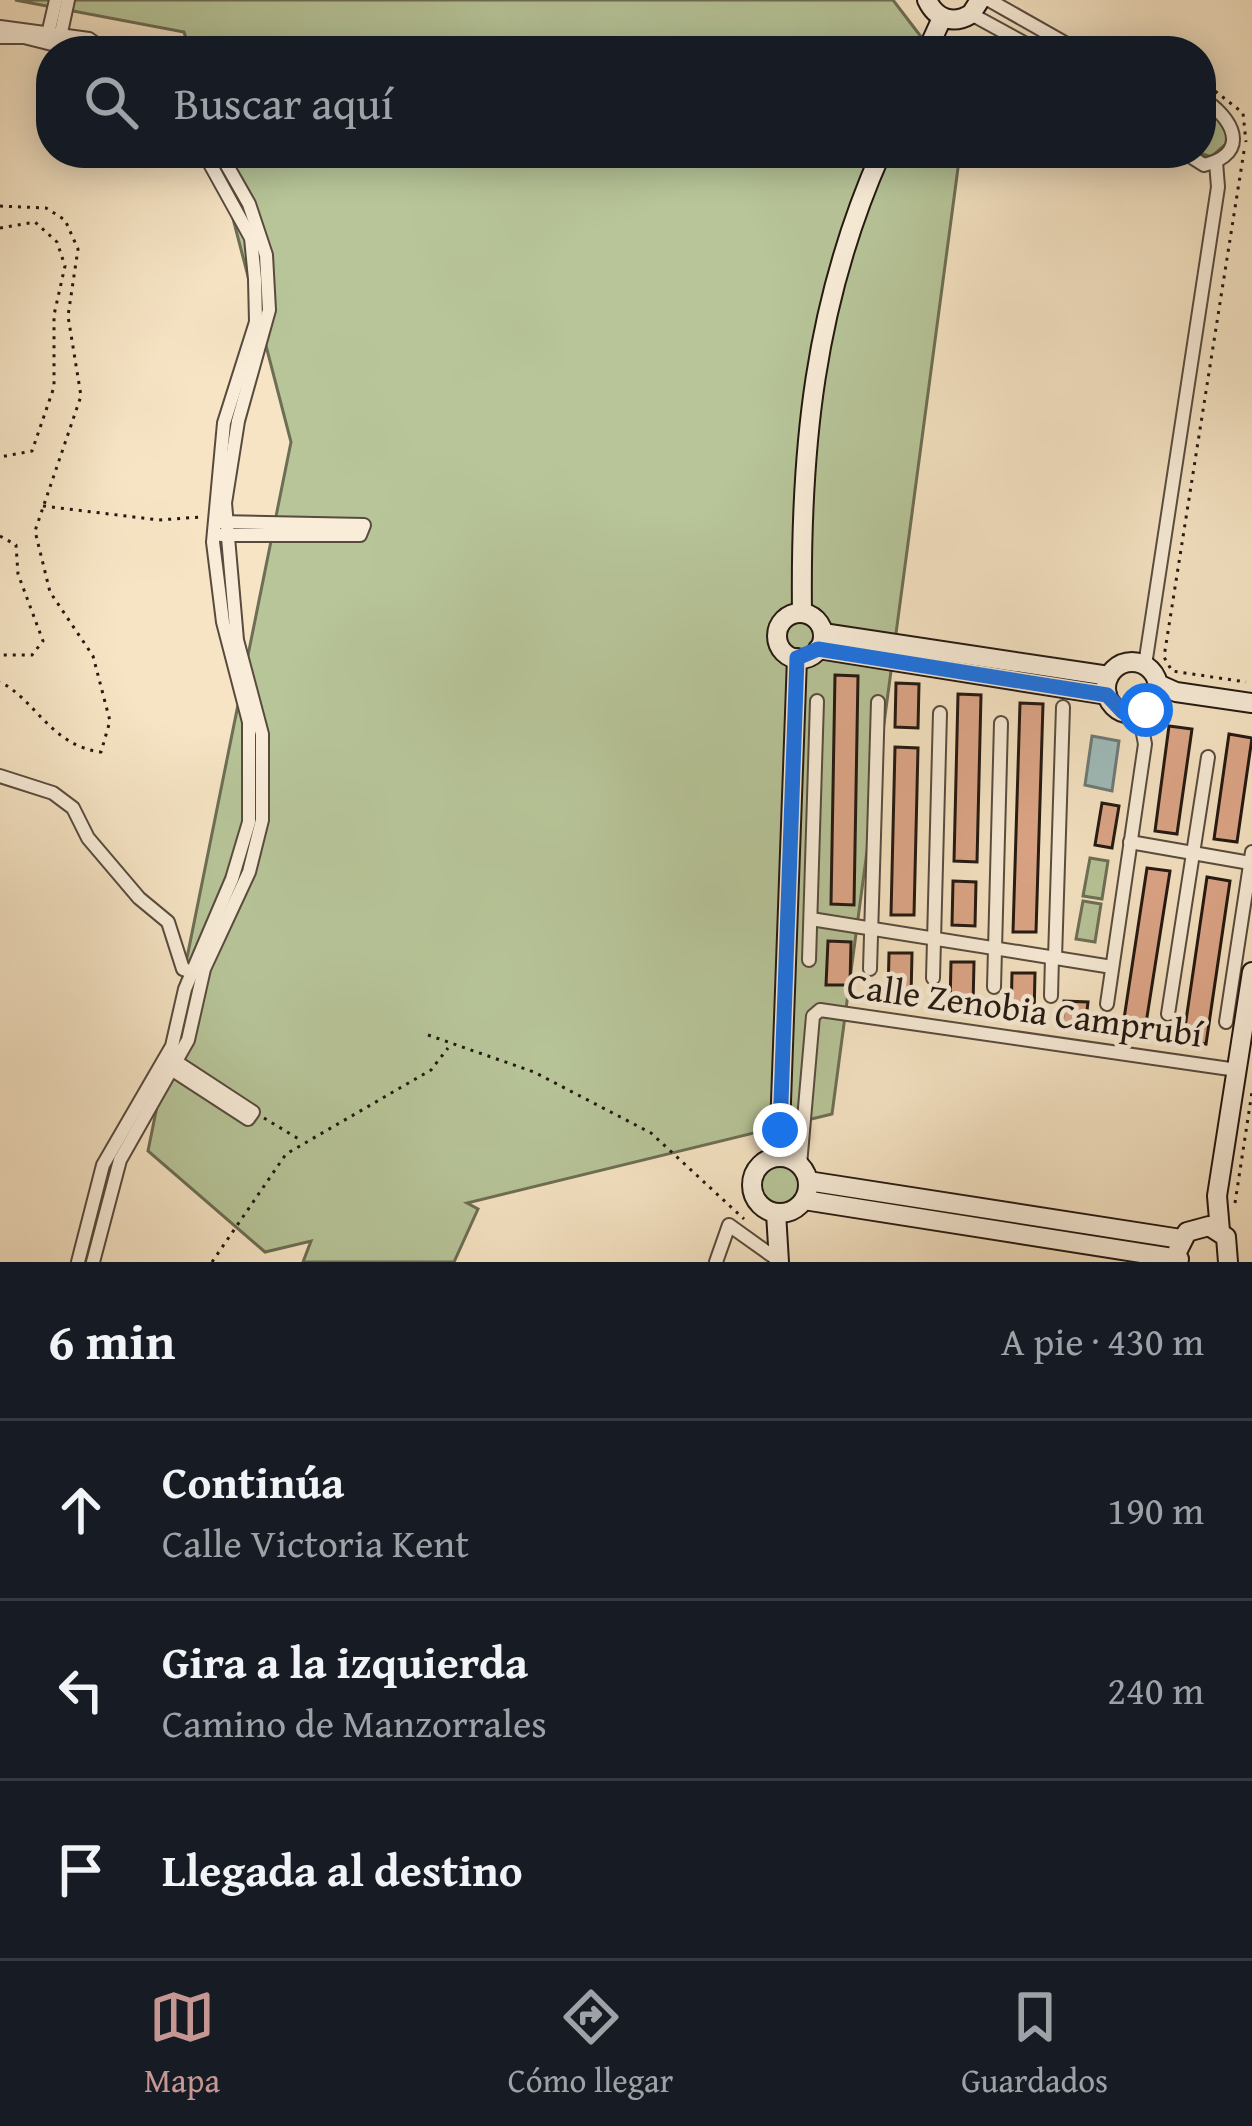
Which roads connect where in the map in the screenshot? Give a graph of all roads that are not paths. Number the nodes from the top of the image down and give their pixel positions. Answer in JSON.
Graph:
{"nodes":[{"id":1,"x":56,"y":0,"type":"edge"},
{"id":2,"x":68,"y":0,"type":"edge"},
{"id":3,"x":927,"y":0,"type":"edge"},
{"id":4,"x":980,"y":5,"type":"edge"},
{"id":5,"x":942,"y":18,"type":"junction"},
{"id":6,"x":0,"y":27,"type":"edge"},
{"id":7,"x":48,"y":36,"type":"edge"},
{"id":8,"x":53,"y":36,"type":"edge"},
{"id":9,"x":53,"y":36,"type":"edge"},
{"id":10,"x":934,"y":36,"type":"edge"},
{"id":11,"x":1020,"y":36,"type":"edge"},
{"id":12,"x":1047,"y":36,"type":"edge"},
{"id":13,"x":36,"y":37,"type":"edge"},
{"id":14,"x":0,"y":38,"type":"edge"},
{"id":15,"x":1216,"y":109,"type":"edge"},
{"id":16,"x":1216,"y":163,"type":"joint"},
{"id":17,"x":212,"y":168,"type":"edge"},
{"id":18,"x":229,"y":168,"type":"edge"},
{"id":19,"x":875,"y":168,"type":"edge"},
{"id":20,"x":219,"y":526,"type":"junction"},
{"id":21,"x":802,"y":613,"type":"junction"},
{"id":22,"x":821,"y":641,"type":"junction"},
{"id":23,"x":797,"y":658,"type":"junction"},
{"id":24,"x":1145,"y":665,"type":"junction"},
{"id":25,"x":1108,"y":685,"type":"junction"},
{"id":26,"x":1157,"y":697,"type":"junction"},
{"id":27,"x":817,"y":701,"type":"dead end"},
{"id":28,"x":878,"y":702,"type":"dead end"},
{"id":29,"x":1252,"y":704,"type":"edge"},
{"id":30,"x":1063,"y":707,"type":"dead end"},
{"id":31,"x":940,"y":713,"type":"dead end"},
{"id":32,"x":1001,"y":723,"type":"dead end"},
{"id":33,"x":1208,"y":757,"type":"dead end"},
{"id":34,"x":0,"y":776,"type":"edge"},
{"id":35,"x":1130,"y":842,"type":"junction"},
{"id":36,"x":1193,"y":853,"type":"junction"},
{"id":37,"x":1251,"y":857,"type":"edge"},
{"id":38,"x":811,"y":919,"type":"junction"},
{"id":39,"x":871,"y":928,"type":"junction"},
{"id":40,"x":934,"y":938,"type":"junction"},
{"id":41,"x":994,"y":948,"type":"junction"},
{"id":42,"x":1054,"y":957,"type":"junction"},
{"id":43,"x":809,"y":960,"type":"dead end"},
{"id":44,"x":1112,"y":967,"type":"junction"},
{"id":45,"x":870,"y":969,"type":"dead end"},
{"id":46,"x":1252,"y":972,"type":"edge"},
{"id":47,"x":196,"y":974,"type":"junction"},
{"id":48,"x":933,"y":978,"type":"dead end"},
{"id":49,"x":994,"y":987,"type":"dead end"},
{"id":50,"x":1051,"y":996,"type":"dead end"},
{"id":51,"x":1106,"y":1004,"type":"dead end"},
{"id":52,"x":1168,"y":1014,"type":"dead end"},
{"id":53,"x":1226,"y":1022,"type":"dead end"},
{"id":54,"x":170,"y":1063,"type":"junction"},
{"id":55,"x":1237,"y":1070,"type":"junction"},
{"id":56,"x":253,"y":1112,"type":"road end"},
{"id":57,"x":779,"y":1157,"type":"junction"},
{"id":58,"x":804,"y":1182,"type":"junction"},
{"id":59,"x":776,"y":1214,"type":"junction"},
{"id":60,"x":1211,"y":1228,"type":"junction"},
{"id":61,"x":1180,"y":1253,"type":"edge"},
{"id":62,"x":778,"y":1261,"type":"edge"},
{"id":63,"x":78,"y":1262,"type":"edge"},
{"id":64,"x":93,"y":1262,"type":"edge"},
{"id":65,"x":716,"y":1262,"type":"edge"},
{"id":66,"x":1228,"y":1262,"type":"edge"}],
"edges":[{"from":1,"to":8,"type":"street"},
{"from":2,"to":9,"type":"street"},
{"from":3,"to":5,"type":"street"},
{"from":4,"to":5,"type":"street"},
{"from":4,"to":11,"type":"street"},
{"from":4,"to":12,"type":"street"},
{"from":5,"to":10,"type":"street"},
{"from":6,"to":7,"type":"street"},
{"from":13,"to":14,"type":"street"},
{"from":15,"to":16,"type":"street"},
{"from":16,"to":24,"type":"street"},
{"from":17,"to":20,"type":"street"},
{"from":18,"to":20,"type":"street"},
{"from":19,"to":21,"type":"street"},
{"from":20,"to":20,"type":"street"},
{"from":20,"to":47,"type":"street"},
{"from":21,"to":22,"type":"street"},
{"from":21,"to":23,"type":"street"},
{"from":22,"to":23,"type":"street"},
{"from":22,"to":25,"type":"street"},
{"from":23,"to":57,"type":"street"},
{"from":24,"to":25,"type":"street"},
{"from":24,"to":26,"type":"street"},
{"from":25,"to":26,"type":"street"},
{"from":26,"to":29,"type":"street"},
{"from":26,"to":35,"type":"street"},
{"from":27,"to":38,"type":"street"},
{"from":28,"to":39,"type":"street"},
{"from":30,"to":42,"type":"street"},
{"from":31,"to":40,"type":"street"},
{"from":32,"to":41,"type":"street"},
{"from":33,"to":36,"type":"street"},
{"from":34,"to":47,"type":"street"},
{"from":35,"to":36,"type":"street"},
{"from":35,"to":44,"type":"street"},
{"from":36,"to":37,"type":"street"},
{"from":36,"to":52,"type":"street"},
{"from":37,"to":53,"type":"street"},
{"from":38,"to":39,"type":"street"},
{"from":38,"to":43,"type":"street"},
{"from":39,"to":40,"type":"street"},
{"from":39,"to":45,"type":"street"},
{"from":40,"to":41,"type":"street"},
{"from":40,"to":48,"type":"street"},
{"from":41,"to":42,"type":"street"},
{"from":41,"to":49,"type":"street"},
{"from":42,"to":44,"type":"street"},
{"from":42,"to":50,"type":"street"},
{"from":44,"to":51,"type":"street"},
{"from":46,"to":55,"type":"street"},
{"from":47,"to":54,"type":"street"},
{"from":54,"to":56,"type":"street"},
{"from":54,"to":63,"type":"street"},
{"from":54,"to":64,"type":"street"},
{"from":55,"to":58,"type":"street","name":"Calle Zenobia Camprubí"},
{"from":55,"to":60,"type":"street"},
{"from":57,"to":58,"type":"street"},
{"from":57,"to":59,"type":"street"},
{"from":58,"to":59,"type":"street"},
{"from":58,"to":61,"type":"street"},
{"from":59,"to":62,"type":"street"},
{"from":60,"to":61,"type":"street"},
{"from":60,"to":66,"type":"street"},
{"from":62,"to":65,"type":"street"}]}
